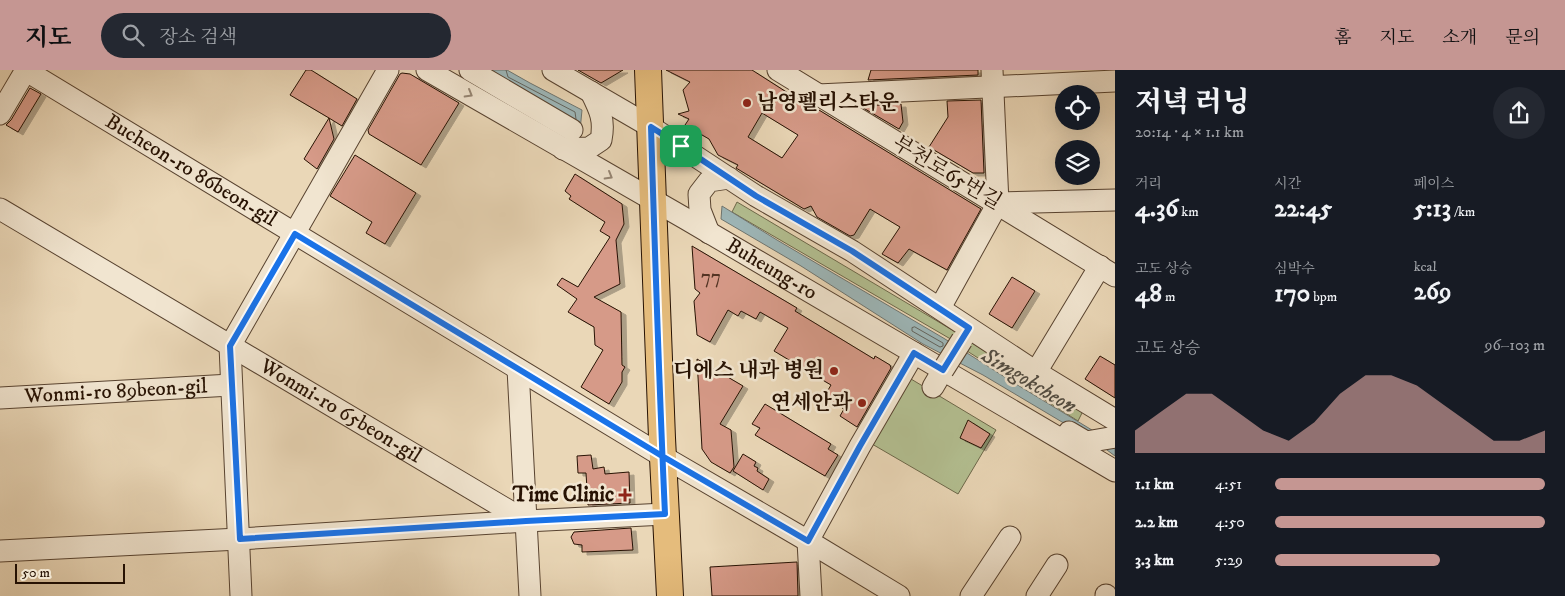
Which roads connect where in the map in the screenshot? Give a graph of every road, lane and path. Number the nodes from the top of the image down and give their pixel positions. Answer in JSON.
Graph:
{"nodes":[{"id":1,"x":26,"y":70,"type":"edge"},
{"id":2,"x":388,"y":70,"type":"edge"},
{"id":3,"x":426,"y":70,"type":"edge"},
{"id":4,"x":470,"y":70,"type":"edge"},
{"id":5,"x":553,"y":70,"type":"edge"},
{"id":6,"x":648,"y":70,"type":"edge"},
{"id":7,"x":778,"y":70,"type":"edge"},
{"id":8,"x":992,"y":78,"type":"edge"},
{"id":9,"x":1115,"y":81,"type":"edge"},
{"id":10,"x":591,"y":92,"type":"junction"},
{"id":11,"x":818,"y":95,"type":"junction"},
{"id":12,"x":0,"y":114,"type":"edge"},
{"id":13,"x":651,"y":127,"type":"junction"},
{"id":14,"x":572,"y":130,"type":"dead end"},
{"id":15,"x":562,"y":149,"type":"junction"},
{"id":16,"x":729,"y":178,"type":"junction"},
{"id":17,"x":1115,"y":200,"type":"edge"},
{"id":18,"x":654,"y":201,"type":"junction"},
{"id":19,"x":998,"y":203,"type":"junction"},
{"id":20,"x":0,"y":209,"type":"edge"},
{"id":21,"x":715,"y":230,"type":"junction"},
{"id":22,"x":295,"y":234,"type":"junction"},
{"id":23,"x":1107,"y":271,"type":"edge"},
{"id":24,"x":940,"y":308,"type":"junction"},
{"id":25,"x":966,"y":334,"type":"junction"},
{"id":26,"x":230,"y":346,"type":"junction"},
{"id":27,"x":914,"y":353,"type":"junction"},
{"id":28,"x":518,"y":369,"type":"junction"},
{"id":29,"x":1036,"y":372,"type":"junction"},
{"id":30,"x":940,"y":374,"type":"junction"},
{"id":31,"x":231,"y":385,"type":"junction"},
{"id":32,"x":0,"y":398,"type":"edge"},
{"id":33,"x":1115,"y":420,"type":"edge"},
{"id":34,"x":1069,"y":432,"type":"junction"},
{"id":35,"x":1115,"y":437,"type":"edge"},
{"id":36,"x":662,"y":456,"type":"junction"},
{"id":37,"x":1115,"y":470,"type":"edge"},
{"id":38,"x":665,"y":514,"type":"junction"},
{"id":39,"x":526,"y":521,"type":"junction"},
{"id":40,"x":1010,"y":537,"type":"dead end"},
{"id":41,"x":240,"y":539,"type":"junction"},
{"id":42,"x":808,"y":541,"type":"junction"},
{"id":43,"x":0,"y":551,"type":"edge"},
{"id":44,"x":1057,"y":565,"type":"dead end"},
{"id":45,"x":242,"y":596,"type":"edge"},
{"id":46,"x":530,"y":596,"type":"edge"},
{"id":47,"x":670,"y":596,"type":"edge"},
{"id":48,"x":811,"y":596,"type":"edge"},
{"id":49,"x":899,"y":596,"type":"edge"},
{"id":50,"x":972,"y":596,"type":"edge"},
{"id":51,"x":1037,"y":596,"type":"edge"}],
"edges":[{"from":1,"to":12,"type":"street"},
{"from":1,"to":22,"type":"street","name":"Bucheon-ro 86beon-gil"},
{"from":2,"to":22,"type":"street"},
{"from":3,"to":15,"type":"street","name":"Buheung-ro","one_way":true},
{"from":4,"to":14,"type":"street"},
{"from":5,"to":10,"type":"street"},
{"from":6,"to":13,"type":"main road"},
{"from":7,"to":11,"type":"street","name":"부천로65번길"},
{"from":8,"to":9,"type":"street"},
{"from":8,"to":11,"type":"street"},
{"from":8,"to":19,"type":"street"},
{"from":10,"to":13,"type":"street"},
{"from":10,"to":15,"type":"street"},
{"from":11,"to":19,"type":"street","name":"부천로65번길"},
{"from":13,"to":16,"type":"street"},
{"from":13,"to":18,"type":"main road"},
{"from":15,"to":18,"type":"street","name":"Buheung-ro","one_way":true},
{"from":16,"to":21,"type":"street"},
{"from":16,"to":24,"type":"street"},
{"from":17,"to":19,"type":"street"},
{"from":18,"to":21,"type":"street","name":"Buheung-ro"},
{"from":18,"to":36,"type":"main road"},
{"from":19,"to":23,"type":"street","name":"부천로65번길"},
{"from":19,"to":24,"type":"street"},
{"from":20,"to":26,"type":"street","name":"Wonmi-ro 65beon-gil"},
{"from":21,"to":27,"type":"street","name":"Buheung-ro"},
{"from":21,"to":34,"type":"street"},
{"from":22,"to":26,"type":"street"},
{"from":22,"to":28,"type":"street","name":"Bucheon-ro 86beon-gil"},
{"from":23,"to":29,"type":"street"},
{"from":24,"to":25,"type":"street"},
{"from":25,"to":29,"type":"street"},
{"from":25,"to":30,"type":"street","bridge":true},
{"from":26,"to":31,"type":"street"},
{"from":26,"to":39,"type":"street","name":"Wonmi-ro 65beon-gil"},
{"from":27,"to":30,"type":"street","name":"Buheung-ro"},
{"from":27,"to":42,"type":"street"},
{"from":28,"to":36,"type":"street","name":"Bucheon-ro 86beon-gil"},
{"from":28,"to":39,"type":"street"},
{"from":29,"to":33,"type":"street"},
{"from":30,"to":34,"type":"street"},
{"from":30,"to":37,"type":"street","name":"Buheung-ro"},
{"from":31,"to":32,"type":"street","name":"Wonmi-ro 89beon-gil"},
{"from":31,"to":41,"type":"street"},
{"from":34,"to":35,"type":"street"},
{"from":36,"to":38,"type":"main road"},
{"from":36,"to":42,"type":"street","name":"Bucheon-ro 86beon-gil"},
{"from":38,"to":39,"type":"street"},
{"from":38,"to":47,"type":"main road"},
{"from":39,"to":41,"type":"street"},
{"from":39,"to":46,"type":"street"},
{"from":40,"to":50,"type":"street"},
{"from":41,"to":43,"type":"street"},
{"from":41,"to":45,"type":"street"},
{"from":42,"to":48,"type":"street"},
{"from":42,"to":49,"type":"street","name":"Bucheon-ro 86beon-gil"},
{"from":44,"to":51,"type":"street"}]}
